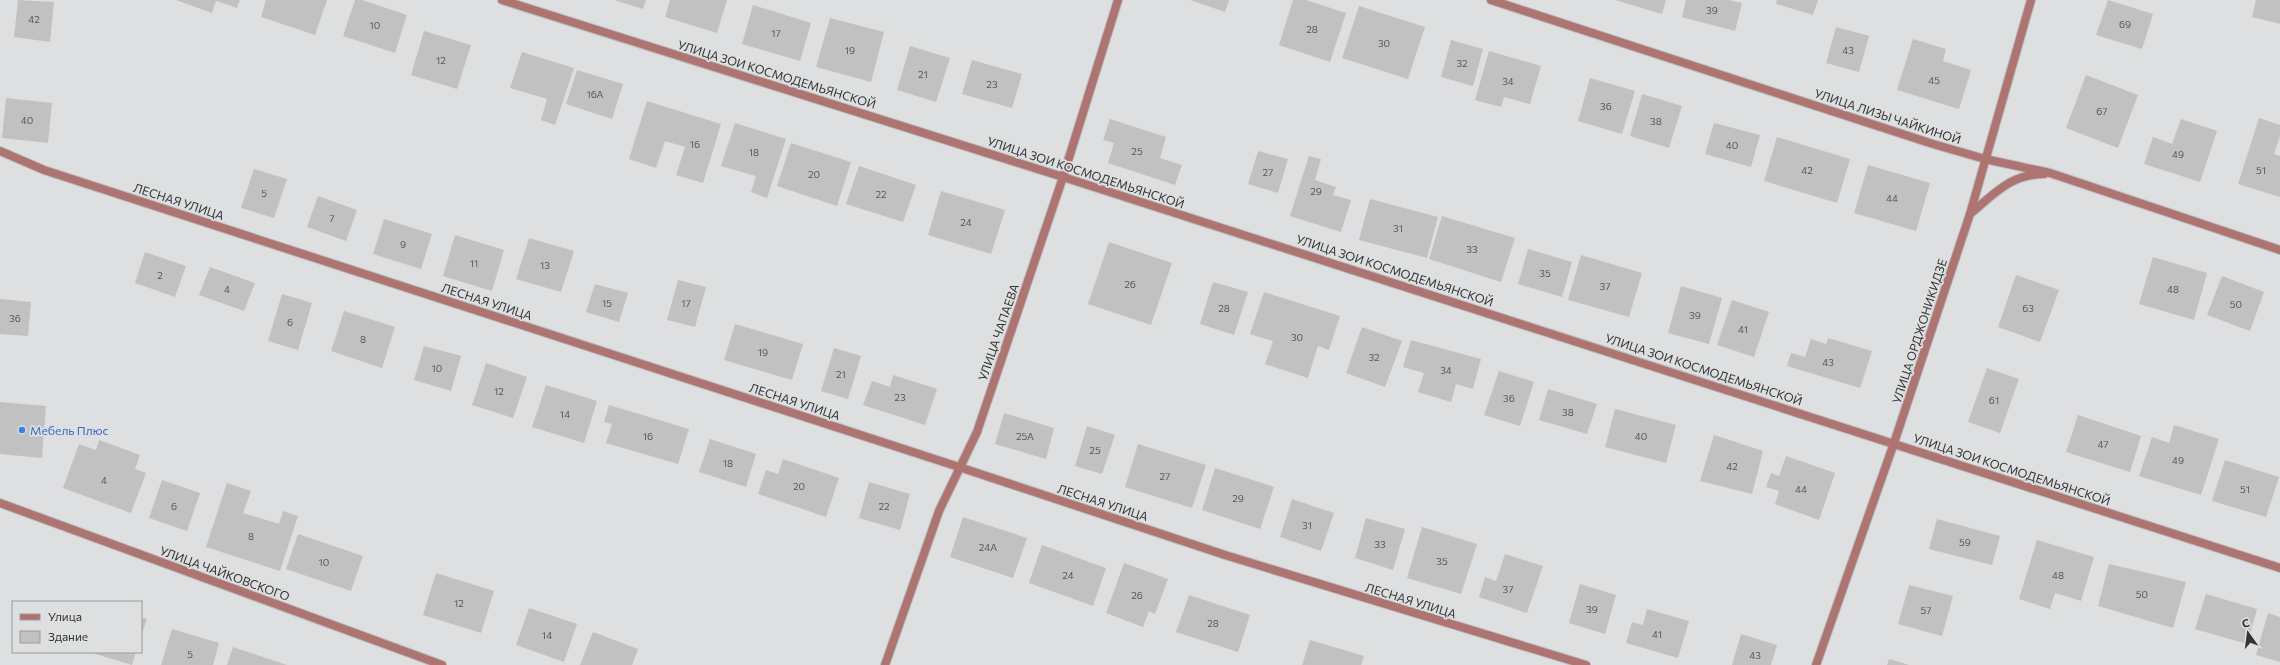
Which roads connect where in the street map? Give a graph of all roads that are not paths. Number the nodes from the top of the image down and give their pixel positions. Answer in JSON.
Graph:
{"nodes":[{"id":1,"x":502,"y":0,"type":"edge"},
{"id":2,"x":1118,"y":0,"type":"edge"},
{"id":3,"x":1491,"y":0,"type":"edge"},
{"id":4,"x":2031,"y":0,"type":"edge"},
{"id":5,"x":0,"y":151,"type":"edge"},
{"id":6,"x":1985,"y":159,"type":"junction"},
{"id":7,"x":2050,"y":173,"type":"junction"},
{"id":8,"x":1063,"y":177,"type":"junction"},
{"id":9,"x":1970,"y":214,"type":"junction"},
{"id":10,"x":2280,"y":250,"type":"edge"},
{"id":11,"x":1894,"y":443,"type":"junction"},
{"id":12,"x":959,"y":467,"type":"junction"},
{"id":13,"x":0,"y":503,"type":"edge"},
{"id":14,"x":2280,"y":568,"type":"edge"},
{"id":15,"x":442,"y":665,"type":"edge"},
{"id":16,"x":885,"y":665,"type":"edge"},
{"id":17,"x":1586,"y":665,"type":"edge"},
{"id":18,"x":1816,"y":665,"type":"edge"}],
"edges":[{"from":1,"to":8,"type":"street","name":"УЛИЦА ЗОИ КОСМОДЕМЬЯНСКОЙ"},
{"from":2,"to":8,"type":"street","name":"УЛИЦА ЧАПАЕВА"},
{"from":3,"to":6,"type":"street","name":"УЛИЦА ЛИЗЫ ЧАЙКИНОЙ"},
{"from":4,"to":6,"type":"street","name":"УЛИЦА ОРДЖОНИКИДЗЕ"},
{"from":5,"to":12,"type":"street","name":"ЛЕСНАЯ УЛИЦА"},
{"from":6,"to":7,"type":"street","name":"УЛИЦА ЛИЗЫ ЧАЙКИНОЙ"},
{"from":6,"to":9,"type":"street","name":"УЛИЦА ОРДЖОНИКИДЗЕ"},
{"from":7,"to":9,"type":"street"},
{"from":7,"to":10,"type":"street","name":"УЛИЦА ЛИЗЫ ЧАЙКИНОЙ"},
{"from":8,"to":11,"type":"street","name":"УЛИЦА ЗОИ КОСМОДЕМЬЯНСКОЙ"},
{"from":8,"to":12,"type":"street","name":"УЛИЦА ЧАПАЕВА"},
{"from":9,"to":11,"type":"street","name":"УЛИЦА ОРДЖОНИКИДЗЕ"},
{"from":11,"to":14,"type":"street","name":"УЛИЦА ЗОИ КОСМОДЕМЬЯНСКОЙ"},
{"from":11,"to":18,"type":"street","name":"УЛИЦА ОРДЖОНИКИДЗЕ"},
{"from":12,"to":16,"type":"street","name":"УЛИЦА ЧАПАЕВА"},
{"from":12,"to":17,"type":"street","name":"ЛЕСНАЯ УЛИЦА"},
{"from":13,"to":15,"type":"street","name":"УЛИЦА ЧАЙКОВСКОГО"}]}
